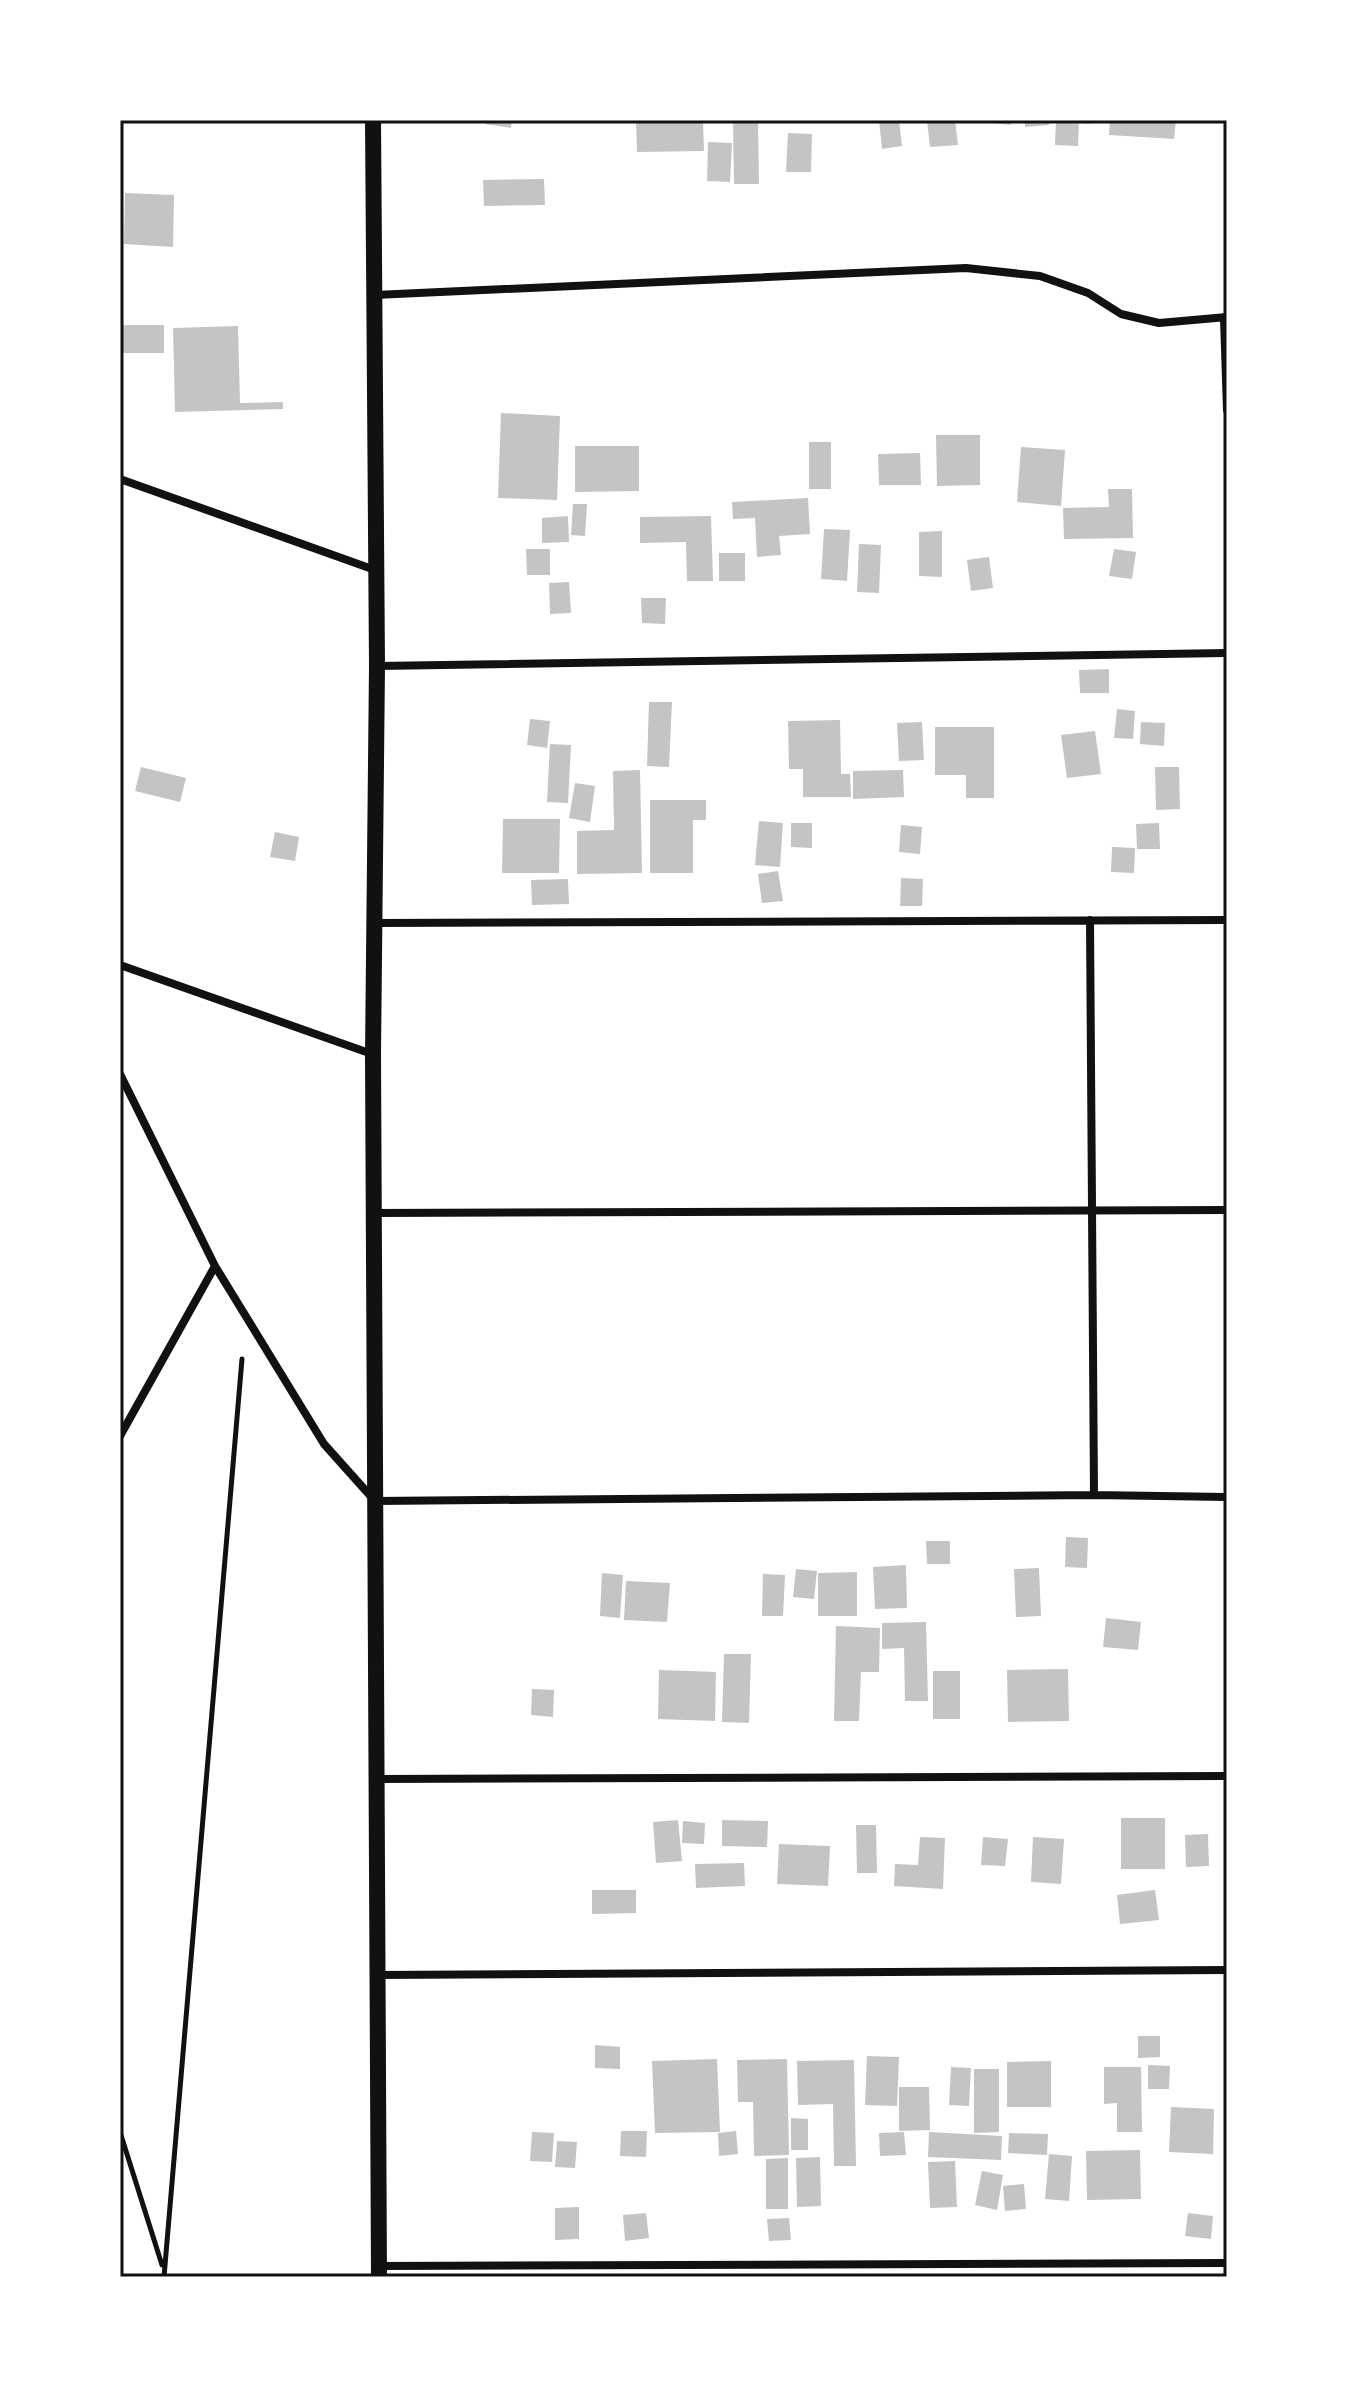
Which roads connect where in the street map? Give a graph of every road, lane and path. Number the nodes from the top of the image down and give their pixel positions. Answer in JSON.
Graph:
{"nodes":[{"id":1,"x":373,"y":120,"type":"edge"},
{"id":2,"x":375,"y":295,"type":"junction"},
{"id":3,"x":1226,"y":317,"type":"edge"},
{"id":4,"x":1227,"y":410,"type":"edge"},
{"id":5,"x":120,"y":479,"type":"edge"},
{"id":6,"x":376,"y":570,"type":"junction"},
{"id":7,"x":1227,"y":653,"type":"edge"},
{"id":8,"x":377,"y":666,"type":"junction"},
{"id":9,"x":1090,"y":920,"type":"junction"},
{"id":10,"x":1227,"y":920,"type":"edge"},
{"id":11,"x":374,"y":923,"type":"junction"},
{"id":12,"x":120,"y":965,"type":"edge"},
{"id":13,"x":373,"y":1054,"type":"junction"},
{"id":14,"x":120,"y":1074,"type":"edge"},
{"id":15,"x":1227,"y":1210,"type":"edge"},
{"id":16,"x":1092,"y":1211,"type":"junction"},
{"id":17,"x":374,"y":1213,"type":"junction"},
{"id":18,"x":215,"y":1266,"type":"junction"},
{"id":19,"x":245,"y":1314,"type":"junction"},
{"id":20,"x":120,"y":1436,"type":"edge"},
{"id":21,"x":1094,"y":1495,"type":"junction"},
{"id":22,"x":1227,"y":1497,"type":"edge"},
{"id":23,"x":375,"y":1501,"type":"junction"},
{"id":24,"x":1227,"y":1776,"type":"edge"},
{"id":25,"x":376,"y":1779,"type":"junction"},
{"id":26,"x":1227,"y":1970,"type":"edge"},
{"id":27,"x":377,"y":1975,"type":"junction"},
{"id":28,"x":120,"y":2132,"type":"edge"},
{"id":29,"x":1227,"y":2263,"type":"edge"},
{"id":30,"x":379,"y":2272,"type":"edge"},
{"id":31,"x":164,"y":2273,"type":"edge"}],
"edges":[{"from":1,"to":2,"type":"main road"},
{"from":2,"to":3,"type":"street"},
{"from":2,"to":6,"type":"main road"},
{"from":3,"to":4,"type":"street"},
{"from":5,"to":6,"type":"street"},
{"from":6,"to":8,"type":"main road"},
{"from":7,"to":8,"type":"street"},
{"from":8,"to":11,"type":"main road"},
{"from":9,"to":10,"type":"street"},
{"from":9,"to":11,"type":"street"},
{"from":9,"to":16,"type":"street"},
{"from":11,"to":13,"type":"main road"},
{"from":12,"to":13,"type":"street"},
{"from":13,"to":17,"type":"main road"},
{"from":14,"to":18,"type":"street"},
{"from":15,"to":16,"type":"street"},
{"from":16,"to":17,"type":"street"},
{"from":16,"to":21,"type":"street"},
{"from":17,"to":23,"type":"main road"},
{"from":18,"to":19,"type":"street"},
{"from":18,"to":20,"type":"street"},
{"from":19,"to":23,"type":"street"},
{"from":19,"to":31,"type":"path"},
{"from":21,"to":22,"type":"street"},
{"from":21,"to":23,"type":"street"},
{"from":23,"to":25,"type":"main road"},
{"from":24,"to":25,"type":"street"},
{"from":25,"to":27,"type":"main road"},
{"from":26,"to":27,"type":"street"},
{"from":27,"to":30,"type":"main road"},
{"from":28,"to":31,"type":"path"},
{"from":29,"to":30,"type":"street"}]}
